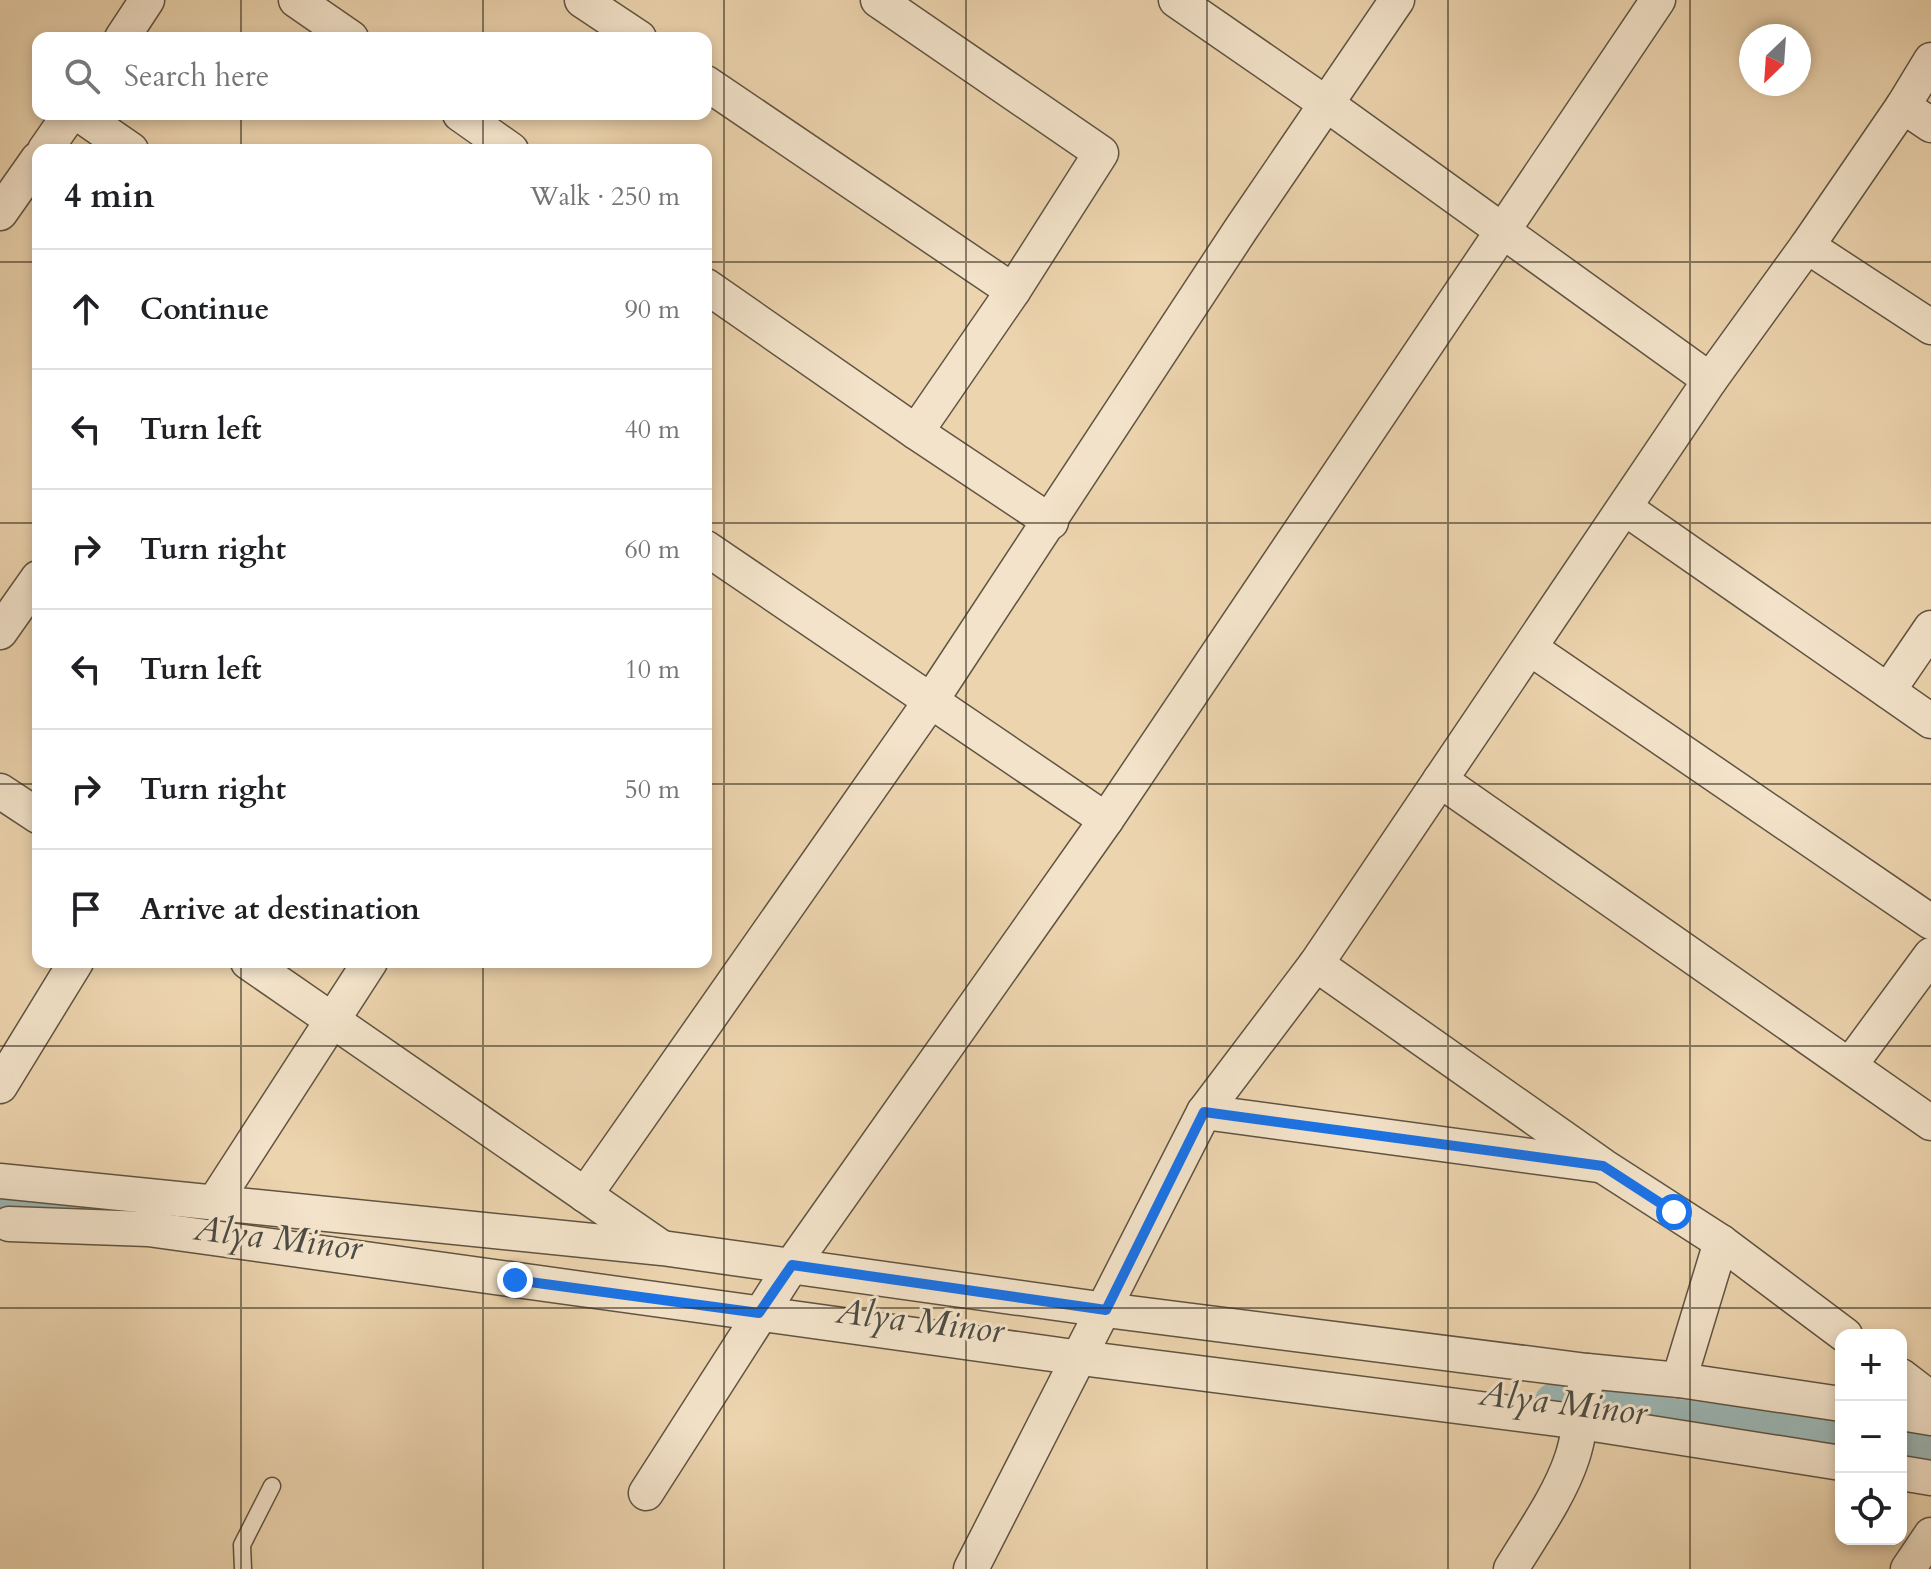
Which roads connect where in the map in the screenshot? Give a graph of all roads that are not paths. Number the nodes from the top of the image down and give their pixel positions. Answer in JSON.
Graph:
{"nodes":[{"id":1,"x":147,"y":0,"type":"edge"},
{"id":2,"x":296,"y":0,"type":"edge"},
{"id":3,"x":582,"y":0,"type":"edge"},
{"id":4,"x":878,"y":0,"type":"edge"},
{"id":5,"x":1176,"y":0,"type":"edge"},
{"id":6,"x":1397,"y":0,"type":"edge"},
{"id":7,"x":1658,"y":0,"type":"edge"},
{"id":8,"x":126,"y":32,"type":"edge"},
{"id":9,"x":342,"y":32,"type":"edge"},
{"id":10,"x":630,"y":32,"type":"edge"},
{"id":11,"x":1931,"y":60,"type":"edge"},
{"id":12,"x":712,"y":87,"type":"edge"},
{"id":13,"x":1325,"y":103,"type":"junction"},
{"id":14,"x":1903,"y":106,"type":"junction"},
{"id":15,"x":66,"y":120,"type":"edge"},
{"id":16,"x":88,"y":120,"type":"edge"},
{"id":17,"x":468,"y":120,"type":"edge"},
{"id":18,"x":1931,"y":125,"type":"edge"},
{"id":19,"x":49,"y":144,"type":"edge"},
{"id":20,"x":122,"y":144,"type":"edge"},
{"id":21,"x":502,"y":144,"type":"edge"},
{"id":22,"x":32,"y":168,"type":"edge"},
{"id":23,"x":0,"y":213,"type":"edge"},
{"id":24,"x":1504,"y":232,"type":"junction"},
{"id":25,"x":1807,"y":246,"type":"junction"},
{"id":26,"x":712,"y":290,"type":"edge"},
{"id":27,"x":1013,"y":291,"type":"junction"},
{"id":28,"x":1931,"y":327,"type":"edge"},
{"id":29,"x":1710,"y":380,"type":"junction"},
{"id":30,"x":916,"y":432,"type":"junction"},
{"id":31,"x":1625,"y":508,"type":"junction"},
{"id":32,"x":1051,"y":522,"type":"junction"},
{"id":33,"x":712,"y":552,"type":"edge"},
{"id":34,"x":32,"y":587,"type":"edge"},
{"id":35,"x":1931,"y":628,"type":"edge"},
{"id":36,"x":0,"y":632,"type":"edge"},
{"id":37,"x":1530,"y":648,"type":"junction"},
{"id":38,"x":1888,"y":691,"type":"junction"},
{"id":39,"x":930,"y":702,"type":"junction"},
{"id":40,"x":1931,"y":721,"type":"edge"},
{"id":41,"x":1440,"y":780,"type":"junction"},
{"id":42,"x":0,"y":791,"type":"edge"},
{"id":43,"x":32,"y":812,"type":"edge"},
{"id":44,"x":1106,"y":820,"type":"junction"},
{"id":45,"x":1931,"y":922,"type":"edge"},
{"id":46,"x":1931,"y":955,"type":"edge"},
{"id":47,"x":1316,"y":964,"type":"junction"},
{"id":48,"x":72,"y":968,"type":"edge"},
{"id":49,"x":256,"y":968,"type":"edge"},
{"id":50,"x":366,"y":968,"type":"edge"},
{"id":51,"x":331,"y":1022,"type":"junction"},
{"id":52,"x":1850,"y":1065,"type":"junction"},
{"id":53,"x":0,"y":1086,"type":"edge"},
{"id":54,"x":1204,"y":1112,"type":"junction"},
{"id":55,"x":1931,"y":1123,"type":"edge"},
{"id":56,"x":1603,"y":1166,"type":"junction"},
{"id":57,"x":6,"y":1181,"type":"edge"},
{"id":58,"x":585,"y":1195,"type":"junction"},
{"id":59,"x":214,"y":1203,"type":"junction"},
{"id":60,"x":4,"y":1235,"type":"edge"},
{"id":61,"x":1721,"y":1242,"type":"junction"},
{"id":62,"x":662,"y":1248,"type":"junction"},
{"id":63,"x":792,"y":1265,"type":"junction"},
{"id":64,"x":1106,"y":1310,"type":"junction"},
{"id":65,"x":759,"y":1313,"type":"junction"},
{"id":66,"x":1837,"y":1329,"type":"edge"},
{"id":67,"x":1081,"y":1358,"type":"junction"},
{"id":68,"x":1679,"y":1380,"type":"junction"},
{"id":69,"x":1907,"y":1381,"type":"edge"},
{"id":70,"x":1584,"y":1397,"type":"junction"},
{"id":71,"x":1931,"y":1399,"type":"edge"},
{"id":72,"x":1835,"y":1403,"type":"edge"},
{"id":73,"x":1907,"y":1414,"type":"edge"},
{"id":74,"x":1931,"y":1418,"type":"edge"},
{"id":75,"x":1835,"y":1461,"type":"edge"},
{"id":76,"x":1907,"y":1474,"type":"edge"},
{"id":77,"x":1931,"y":1478,"type":"edge"},
{"id":78,"x":272,"y":1486,"type":"dead end"},
{"id":79,"x":646,"y":1493,"type":"dead end"},
{"id":80,"x":1931,"y":1535,"type":"edge"},
{"id":81,"x":243,"y":1569,"type":"edge"},
{"id":82,"x":971,"y":1569,"type":"edge"},
{"id":83,"x":1511,"y":1569,"type":"edge"},
{"id":84,"x":1908,"y":1569,"type":"edge"}],
"edges":[{"from":1,"to":8,"type":"street"},
{"from":2,"to":9,"type":"street"},
{"from":3,"to":10,"type":"street"},
{"from":4,"to":27,"type":"street"},
{"from":5,"to":13,"type":"street"},
{"from":6,"to":13,"type":"street"},
{"from":7,"to":24,"type":"street"},
{"from":11,"to":14,"type":"street"},
{"from":12,"to":27,"type":"street"},
{"from":13,"to":24,"type":"street"},
{"from":13,"to":32,"type":"street"},
{"from":14,"to":18,"type":"street"},
{"from":14,"to":25,"type":"street"},
{"from":15,"to":19,"type":"street"},
{"from":16,"to":20,"type":"street"},
{"from":17,"to":21,"type":"street"},
{"from":22,"to":23,"type":"street"},
{"from":24,"to":29,"type":"street"},
{"from":24,"to":44,"type":"street"},
{"from":25,"to":28,"type":"street"},
{"from":25,"to":29,"type":"street"},
{"from":26,"to":30,"type":"street"},
{"from":27,"to":30,"type":"street"},
{"from":29,"to":31,"type":"street"},
{"from":30,"to":32,"type":"street"},
{"from":31,"to":37,"type":"street"},
{"from":31,"to":38,"type":"street"},
{"from":32,"to":39,"type":"street"},
{"from":33,"to":39,"type":"street"},
{"from":34,"to":36,"type":"street"},
{"from":35,"to":38,"type":"street"},
{"from":37,"to":41,"type":"street"},
{"from":37,"to":45,"type":"street"},
{"from":38,"to":40,"type":"street"},
{"from":39,"to":44,"type":"street"},
{"from":39,"to":58,"type":"street"},
{"from":41,"to":47,"type":"street"},
{"from":41,"to":52,"type":"street"},
{"from":42,"to":43,"type":"street"},
{"from":44,"to":63,"type":"street"},
{"from":46,"to":52,"type":"street"},
{"from":47,"to":54,"type":"street"},
{"from":47,"to":56,"type":"street"},
{"from":48,"to":53,"type":"street"},
{"from":49,"to":51,"type":"street"},
{"from":50,"to":51,"type":"street"},
{"from":51,"to":58,"type":"street"},
{"from":51,"to":59,"type":"street"},
{"from":52,"to":55,"type":"street"},
{"from":54,"to":56,"type":"street"},
{"from":54,"to":64,"type":"street"},
{"from":56,"to":61,"type":"street"},
{"from":57,"to":59,"type":"street"},
{"from":57,"to":60,"type":"street"},
{"from":58,"to":62,"type":"street"},
{"from":59,"to":62,"type":"street"},
{"from":60,"to":65,"type":"street"},
{"from":61,"to":66,"type":"street"},
{"from":61,"to":68,"type":"street"},
{"from":62,"to":63,"type":"street"},
{"from":63,"to":64,"type":"street"},
{"from":63,"to":65,"type":"street"},
{"from":64,"to":67,"type":"street"},
{"from":64,"to":70,"type":"street"},
{"from":65,"to":67,"type":"street"},
{"from":65,"to":79,"type":"street"},
{"from":67,"to":70,"type":"street"},
{"from":67,"to":82,"type":"street"},
{"from":68,"to":70,"type":"street"},
{"from":68,"to":72,"type":"street"},
{"from":69,"to":71,"type":"street"},
{"from":70,"to":75,"type":"street"},
{"from":70,"to":83,"type":"street"},
{"from":73,"to":74,"type":"street"},
{"from":76,"to":77,"type":"street"},
{"from":78,"to":81,"type":"lane"},
{"from":80,"to":84,"type":"street"}]}
